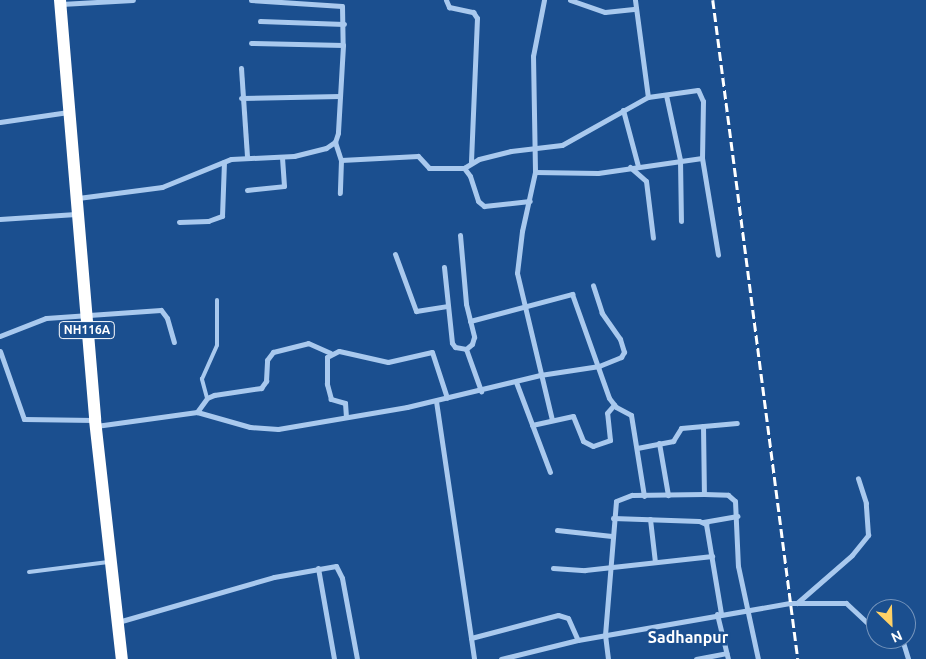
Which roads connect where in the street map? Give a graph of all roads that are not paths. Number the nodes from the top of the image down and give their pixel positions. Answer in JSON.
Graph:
{"nodes":[{"id":1,"x":133,"y":0,"type":"edge"},
{"id":2,"x":251,"y":0,"type":"edge"},
{"id":3,"x":446,"y":0,"type":"edge"},
{"id":4,"x":544,"y":0,"type":"edge"},
{"id":5,"x":570,"y":0,"type":"edge"},
{"id":6,"x":635,"y":0,"type":"edge"},
{"id":7,"x":60,"y":2,"type":"edge"},
{"id":8,"x":343,"y":3,"type":"edge"},
{"id":9,"x":636,"y":9,"type":"junction"},
{"id":10,"x":260,"y":21,"type":"dead end"},
{"id":11,"x":344,"y":24,"type":"junction"},
{"id":12,"x":251,"y":43,"type":"dead end"},
{"id":13,"x":343,"y":44,"type":"junction"},
{"id":14,"x":241,"y":68,"type":"dead end"},
{"id":15,"x":666,"y":95,"type":"junction"},
{"id":16,"x":340,"y":96,"type":"junction"},
{"id":17,"x":648,"y":97,"type":"junction"},
{"id":18,"x":241,"y":98,"type":"junction"},
{"id":19,"x":623,"y":110,"type":"junction"},
{"id":20,"x":68,"y":112,"type":"junction"},
{"id":21,"x":0,"y":122,"type":"edge"},
{"id":22,"x":335,"y":142,"type":"junction"},
{"id":23,"x":537,"y":148,"type":"junction"},
{"id":24,"x":248,"y":157,"type":"junction"},
{"id":25,"x":282,"y":157,"type":"junction"},
{"id":26,"x":702,"y":158,"type":"junction"},
{"id":27,"x":341,"y":160,"type":"junction"},
{"id":28,"x":680,"y":160,"type":"junction"},
{"id":29,"x":224,"y":162,"type":"junction"},
{"id":30,"x":471,"y":163,"type":"junction"},
{"id":31,"x":638,"y":166,"type":"junction"},
{"id":32,"x":630,"y":167,"type":"junction"},
{"id":33,"x":464,"y":168,"type":"junction"},
{"id":34,"x":535,"y":172,"type":"junction"},
{"id":35,"x":247,"y":190,"type":"dead end"},
{"id":36,"x":340,"y":193,"type":"dead end"},
{"id":37,"x":75,"y":198,"type":"junction"},
{"id":38,"x":530,"y":201,"type":"junction"},
{"id":39,"x":76,"y":214,"type":"junction"},
{"id":40,"x":0,"y":219,"type":"edge"},
{"id":41,"x":681,"y":221,"type":"dead end"},
{"id":42,"x":179,"y":222,"type":"dead end"},
{"id":43,"x":460,"y":235,"type":"dead end"},
{"id":44,"x":653,"y":238,"type":"dead end"},
{"id":45,"x":395,"y":254,"type":"dead end"},
{"id":46,"x":718,"y":255,"type":"dead end"},
{"id":47,"x":444,"y":267,"type":"dead end"},
{"id":48,"x":593,"y":285,"type":"dead end"},
{"id":49,"x":217,"y":300,"type":"dead end"},
{"id":50,"x":447,"y":306,"type":"junction"},
{"id":51,"x":524,"y":306,"type":"junction"},
{"id":52,"x":85,"y":314,"type":"junction"},
{"id":53,"x":470,"y":321,"type":"junction"},
{"id":54,"x":0,"y":336,"type":"edge"},
{"id":55,"x":174,"y":342,"type":"dead end"},
{"id":56,"x":466,"y":349,"type":"junction"},
{"id":57,"x":0,"y":351,"type":"edge"},
{"id":58,"x":330,"y":353,"type":"junction"},
{"id":59,"x":599,"y":366,"type":"junction"},
{"id":60,"x":540,"y":375,"type":"junction"},
{"id":61,"x":516,"y":382,"type":"junction"},
{"id":62,"x":481,"y":390,"type":"junction"},
{"id":63,"x":207,"y":398,"type":"junction"},
{"id":64,"x":447,"y":398,"type":"junction"},
{"id":65,"x":436,"y":401,"type":"junction"},
{"id":66,"x":614,"y":406,"type":"junction"},
{"id":67,"x":197,"y":412,"type":"junction"},
{"id":68,"x":346,"y":417,"type":"junction"},
{"id":69,"x":552,"y":420,"type":"junction"},
{"id":70,"x":95,"y":423,"type":"junction"},
{"id":71,"x":737,"y":423,"type":"dead end"},
{"id":72,"x":532,"y":425,"type":"junction"},
{"id":73,"x":703,"y":426,"type":"junction"},
{"id":74,"x":659,"y":444,"type":"junction"},
{"id":75,"x":637,"y":448,"type":"junction"},
{"id":76,"x":550,"y":472,"type":"dead end"},
{"id":77,"x":858,"y":478,"type":"dead end"},
{"id":78,"x":704,"y":494,"type":"junction"},
{"id":79,"x":668,"y":495,"type":"junction"},
{"id":80,"x":644,"y":496,"type":"junction"},
{"id":81,"x":737,"y":516,"type":"junction"},
{"id":82,"x":613,"y":518,"type":"junction"},
{"id":83,"x":650,"y":520,"type":"junction"},
{"id":84,"x":703,"y":522,"type":"junction"},
{"id":85,"x":557,"y":530,"type":"dead end"},
{"id":86,"x":612,"y":536,"type":"junction"},
{"id":87,"x":712,"y":556,"type":"junction"},
{"id":88,"x":110,"y":562,"type":"junction"},
{"id":89,"x":655,"y":562,"type":"junction"},
{"id":90,"x":610,"y":566,"type":"junction"},
{"id":91,"x":318,"y":568,"type":"junction"},
{"id":92,"x":553,"y":568,"type":"dead end"},
{"id":93,"x":28,"y":572,"type":"dead end"},
{"id":94,"x":797,"y":603,"type":"junction"},
{"id":95,"x":749,"y":611,"type":"junction"},
{"id":96,"x":719,"y":614,"type":"junction"},
{"id":97,"x":117,"y":622,"type":"junction"},
{"id":98,"x":866,"y":622,"type":"edge"},
{"id":99,"x":605,"y":635,"type":"junction"},
{"id":100,"x":471,"y":638,"type":"junction"},
{"id":101,"x":578,"y":640,"type":"junction"},
{"id":102,"x":727,"y":656,"type":"edge"},
{"id":103,"x":122,"y":659,"type":"edge"},
{"id":104,"x":334,"y":659,"type":"edge"},
{"id":105,"x":357,"y":659,"type":"edge"},
{"id":106,"x":474,"y":659,"type":"edge"},
{"id":107,"x":501,"y":659,"type":"edge"},
{"id":108,"x":608,"y":659,"type":"edge"},
{"id":109,"x":696,"y":659,"type":"edge"},
{"id":110,"x":758,"y":659,"type":"edge"}],
"edges":[{"from":1,"to":7,"type":"street"},
{"from":2,"to":8,"type":"street"},
{"from":3,"to":30,"type":"street"},
{"from":4,"to":23,"type":"street"},
{"from":5,"to":9,"type":"street"},
{"from":6,"to":9,"type":"street"},
{"from":7,"to":20,"type":"highway","number":"NH116A"},
{"from":8,"to":11,"type":"street"},
{"from":9,"to":17,"type":"street"},
{"from":10,"to":11,"type":"street"},
{"from":11,"to":13,"type":"street"},
{"from":12,"to":13,"type":"street"},
{"from":13,"to":16,"type":"street"},
{"from":14,"to":18,"type":"street"},
{"from":15,"to":17,"type":"street"},
{"from":15,"to":26,"type":"street"},
{"from":15,"to":28,"type":"street"},
{"from":16,"to":18,"type":"street"},
{"from":16,"to":22,"type":"street"},
{"from":17,"to":19,"type":"street"},
{"from":18,"to":24,"type":"street"},
{"from":19,"to":23,"type":"street"},
{"from":19,"to":31,"type":"street"},
{"from":20,"to":21,"type":"street"},
{"from":20,"to":37,"type":"highway","number":"NH116A"},
{"from":22,"to":25,"type":"street"},
{"from":22,"to":27,"type":"street"},
{"from":23,"to":30,"type":"street"},
{"from":23,"to":34,"type":"street"},
{"from":24,"to":25,"type":"street"},
{"from":24,"to":29,"type":"street"},
{"from":25,"to":35,"type":"street"},
{"from":26,"to":28,"type":"street"},
{"from":26,"to":46,"type":"street"},
{"from":27,"to":33,"type":"street"},
{"from":27,"to":36,"type":"street"},
{"from":28,"to":31,"type":"street"},
{"from":28,"to":41,"type":"street"},
{"from":29,"to":37,"type":"street"},
{"from":29,"to":42,"type":"street"},
{"from":30,"to":33,"type":"street"},
{"from":31,"to":32,"type":"street"},
{"from":32,"to":34,"type":"street"},
{"from":32,"to":44,"type":"street"},
{"from":33,"to":38,"type":"street"},
{"from":34,"to":38,"type":"street"},
{"from":37,"to":39,"type":"highway","number":"NH116A"},
{"from":38,"to":51,"type":"street"},
{"from":39,"to":40,"type":"street"},
{"from":39,"to":52,"type":"highway","number":"NH116A"},
{"from":43,"to":53,"type":"street"},
{"from":45,"to":50,"type":"street"},
{"from":47,"to":50,"type":"street"},
{"from":48,"to":59,"type":"street"},
{"from":49,"to":63,"type":"lane"},
{"from":50,"to":56,"type":"street"},
{"from":51,"to":53,"type":"street"},
{"from":51,"to":59,"type":"street"},
{"from":51,"to":60,"type":"street"},
{"from":52,"to":54,"type":"street"},
{"from":52,"to":55,"type":"street"},
{"from":52,"to":70,"type":"highway","number":"NH116A"},
{"from":53,"to":56,"type":"street"},
{"from":56,"to":62,"type":"street"},
{"from":57,"to":70,"type":"street"},
{"from":58,"to":63,"type":"street"},
{"from":58,"to":64,"type":"street"},
{"from":58,"to":68,"type":"street"},
{"from":59,"to":60,"type":"street"},
{"from":59,"to":66,"type":"street"},
{"from":60,"to":61,"type":"street"},
{"from":60,"to":69,"type":"street"},
{"from":61,"to":62,"type":"street"},
{"from":61,"to":72,"type":"street"},
{"from":62,"to":64,"type":"street"},
{"from":63,"to":67,"type":"street"},
{"from":64,"to":65,"type":"street"},
{"from":65,"to":68,"type":"street"},
{"from":65,"to":100,"type":"street"},
{"from":66,"to":69,"type":"street"},
{"from":66,"to":75,"type":"street"},
{"from":67,"to":68,"type":"street"},
{"from":67,"to":70,"type":"street"},
{"from":69,"to":72,"type":"street"},
{"from":70,"to":88,"type":"highway","number":"NH116A"},
{"from":71,"to":73,"type":"street"},
{"from":72,"to":76,"type":"street"},
{"from":73,"to":74,"type":"street"},
{"from":73,"to":78,"type":"street"},
{"from":74,"to":75,"type":"street"},
{"from":74,"to":79,"type":"street"},
{"from":75,"to":80,"type":"street"},
{"from":77,"to":94,"type":"street"},
{"from":78,"to":79,"type":"street"},
{"from":78,"to":81,"type":"street"},
{"from":79,"to":80,"type":"street"},
{"from":80,"to":82,"type":"street"},
{"from":81,"to":84,"type":"street"},
{"from":81,"to":95,"type":"street"},
{"from":82,"to":83,"type":"street"},
{"from":82,"to":86,"type":"street"},
{"from":83,"to":84,"type":"street"},
{"from":83,"to":89,"type":"street"},
{"from":84,"to":87,"type":"street"},
{"from":85,"to":86,"type":"street"},
{"from":86,"to":90,"type":"street"},
{"from":87,"to":89,"type":"street"},
{"from":87,"to":96,"type":"street"},
{"from":88,"to":93,"type":"lane"},
{"from":88,"to":97,"type":"highway","number":"NH116A"},
{"from":89,"to":90,"type":"street"},
{"from":90,"to":92,"type":"street"},
{"from":90,"to":99,"type":"street"},
{"from":91,"to":97,"type":"street"},
{"from":91,"to":104,"type":"street"},
{"from":91,"to":105,"type":"street"},
{"from":94,"to":95,"type":"street"},
{"from":94,"to":98,"type":"street"},
{"from":95,"to":96,"type":"street"},
{"from":95,"to":110,"type":"street"},
{"from":96,"to":99,"type":"street"},
{"from":96,"to":102,"type":"street"},
{"from":97,"to":103,"type":"highway","number":"NH116A"},
{"from":99,"to":101,"type":"street"},
{"from":99,"to":108,"type":"street"},
{"from":100,"to":101,"type":"street"},
{"from":100,"to":106,"type":"street"},
{"from":101,"to":107,"type":"street"},
{"from":102,"to":109,"type":"street"}]}
